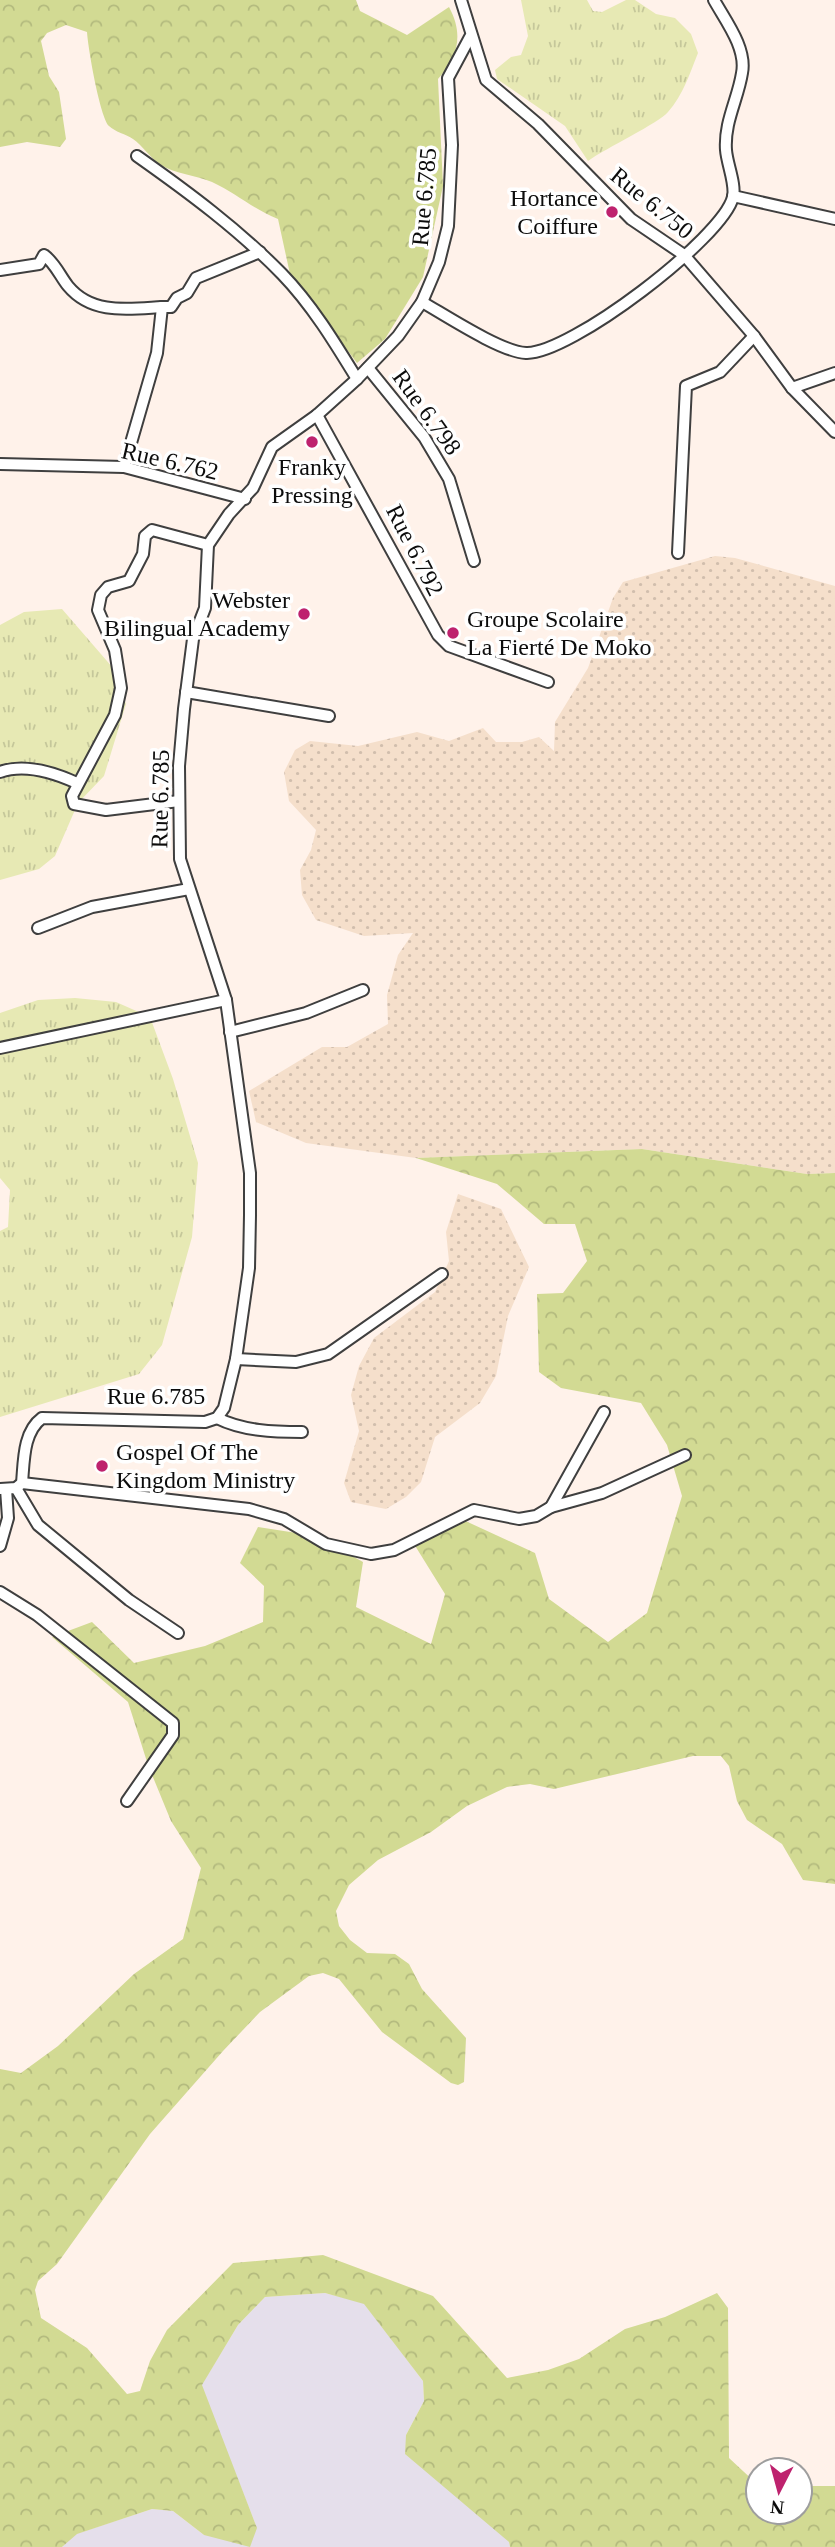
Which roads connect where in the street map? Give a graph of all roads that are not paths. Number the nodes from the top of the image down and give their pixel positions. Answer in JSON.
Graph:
{"nodes":[{"id":1,"x":461,"y":0,"type":"edge"},
{"id":2,"x":714,"y":0,"type":"edge"},
{"id":3,"x":470,"y":37,"type":"junction"},
{"id":4,"x":137,"y":156,"type":"dead end"},
{"id":5,"x":733,"y":196,"type":"junction"},
{"id":6,"x":835,"y":219,"type":"edge"},
{"id":7,"x":260,"y":253,"type":"junction"},
{"id":8,"x":684,"y":255,"type":"junction"},
{"id":9,"x":0,"y":270,"type":"edge"},
{"id":10,"x":422,"y":302,"type":"junction"},
{"id":11,"x":162,"y":307,"type":"junction"},
{"id":12,"x":754,"y":336,"type":"junction"},
{"id":13,"x":368,"y":368,"type":"junction"},
{"id":14,"x":835,"y":373,"type":"edge"},
{"id":15,"x":357,"y":379,"type":"junction"},
{"id":16,"x":792,"y":388,"type":"junction"},
{"id":17,"x":317,"y":415,"type":"junction"},
{"id":18,"x":835,"y":432,"type":"edge"},
{"id":19,"x":0,"y":464,"type":"edge"},
{"id":20,"x":124,"y":467,"type":"junction"},
{"id":21,"x":245,"y":499,"type":"junction"},
{"id":22,"x":208,"y":545,"type":"junction"},
{"id":23,"x":678,"y":553,"type":"dead end"},
{"id":24,"x":474,"y":561,"type":"dead end"},
{"id":25,"x":548,"y":682,"type":"dead end"},
{"id":26,"x":186,"y":692,"type":"junction"},
{"id":27,"x":329,"y":716,"type":"dead end"},
{"id":28,"x":0,"y":772,"type":"edge"},
{"id":29,"x":77,"y":783,"type":"junction"},
{"id":30,"x":179,"y":801,"type":"junction"},
{"id":31,"x":190,"y":889,"type":"junction"},
{"id":32,"x":38,"y":928,"type":"dead end"},
{"id":33,"x":363,"y":990,"type":"dead end"},
{"id":34,"x":226,"y":1000,"type":"junction"},
{"id":35,"x":230,"y":1032,"type":"junction"},
{"id":36,"x":0,"y":1048,"type":"edge"},
{"id":37,"x":442,"y":1274,"type":"dead end"},
{"id":38,"x":236,"y":1359,"type":"junction"},
{"id":39,"x":604,"y":1412,"type":"dead end"},
{"id":40,"x":217,"y":1418,"type":"junction"},
{"id":41,"x":302,"y":1432,"type":"dead end"},
{"id":42,"x":685,"y":1455,"type":"dead end"},
{"id":43,"x":11,"y":1487,"type":"edge"},
{"id":44,"x":551,"y":1507,"type":"junction"},
{"id":45,"x":0,"y":1546,"type":"edge"},
{"id":46,"x":0,"y":1592,"type":"edge"},
{"id":47,"x":178,"y":1633,"type":"dead end"},
{"id":48,"x":127,"y":1801,"type":"dead end"}],
"edges":[{"from":1,"to":3,"type":"street","name":"Rue 6.750"},
{"from":2,"to":5,"type":"street"},
{"from":3,"to":8,"type":"street","name":"Rue 6.750"},
{"from":3,"to":10,"type":"street","name":"Rue 6.785"},
{"from":4,"to":7,"type":"street"},
{"from":5,"to":6,"type":"street"},
{"from":5,"to":8,"type":"street"},
{"from":7,"to":11,"type":"street"},
{"from":7,"to":15,"type":"street"},
{"from":8,"to":10,"type":"street"},
{"from":8,"to":12,"type":"street","name":"Rue 6.750"},
{"from":9,"to":11,"type":"street"},
{"from":10,"to":13,"type":"street","name":"Rue 6.785"},
{"from":11,"to":20,"type":"street"},
{"from":12,"to":16,"type":"street","name":"Rue 6.750"},
{"from":12,"to":23,"type":"street"},
{"from":13,"to":15,"type":"street","name":"Rue 6.785"},
{"from":13,"to":24,"type":"street","name":"Rue 6.798"},
{"from":14,"to":16,"type":"street"},
{"from":15,"to":17,"type":"street","name":"Rue 6.785"},
{"from":16,"to":18,"type":"street","name":"Rue 6.750"},
{"from":17,"to":21,"type":"street","name":"Rue 6.785"},
{"from":17,"to":25,"type":"street","name":"Rue 6.792"},
{"from":19,"to":20,"type":"street","name":"Rue 6.762"},
{"from":20,"to":21,"type":"street","name":"Rue 6.762"},
{"from":21,"to":22,"type":"street","name":"Rue 6.785"},
{"from":22,"to":26,"type":"street","name":"Rue 6.785"},
{"from":22,"to":29,"type":"street"},
{"from":26,"to":27,"type":"street"},
{"from":26,"to":30,"type":"street","name":"Rue 6.785"},
{"from":28,"to":29,"type":"street"},
{"from":29,"to":30,"type":"street"},
{"from":30,"to":31,"type":"street","name":"Rue 6.785"},
{"from":31,"to":32,"type":"street"},
{"from":31,"to":34,"type":"street","name":"Rue 6.785"},
{"from":33,"to":35,"type":"street"},
{"from":34,"to":35,"type":"street","name":"Rue 6.785"},
{"from":34,"to":36,"type":"street"},
{"from":35,"to":38,"type":"street","name":"Rue 6.785"},
{"from":37,"to":38,"type":"street"},
{"from":38,"to":40,"type":"street","name":"Rue 6.785"},
{"from":39,"to":44,"type":"street"},
{"from":40,"to":41,"type":"street"},
{"from":40,"to":43,"type":"street","name":"Rue 6.785"},
{"from":42,"to":44,"type":"street"},
{"from":43,"to":44,"type":"street"},
{"from":43,"to":45,"type":"street"},
{"from":43,"to":47,"type":"street"},
{"from":46,"to":48,"type":"street"}]}
